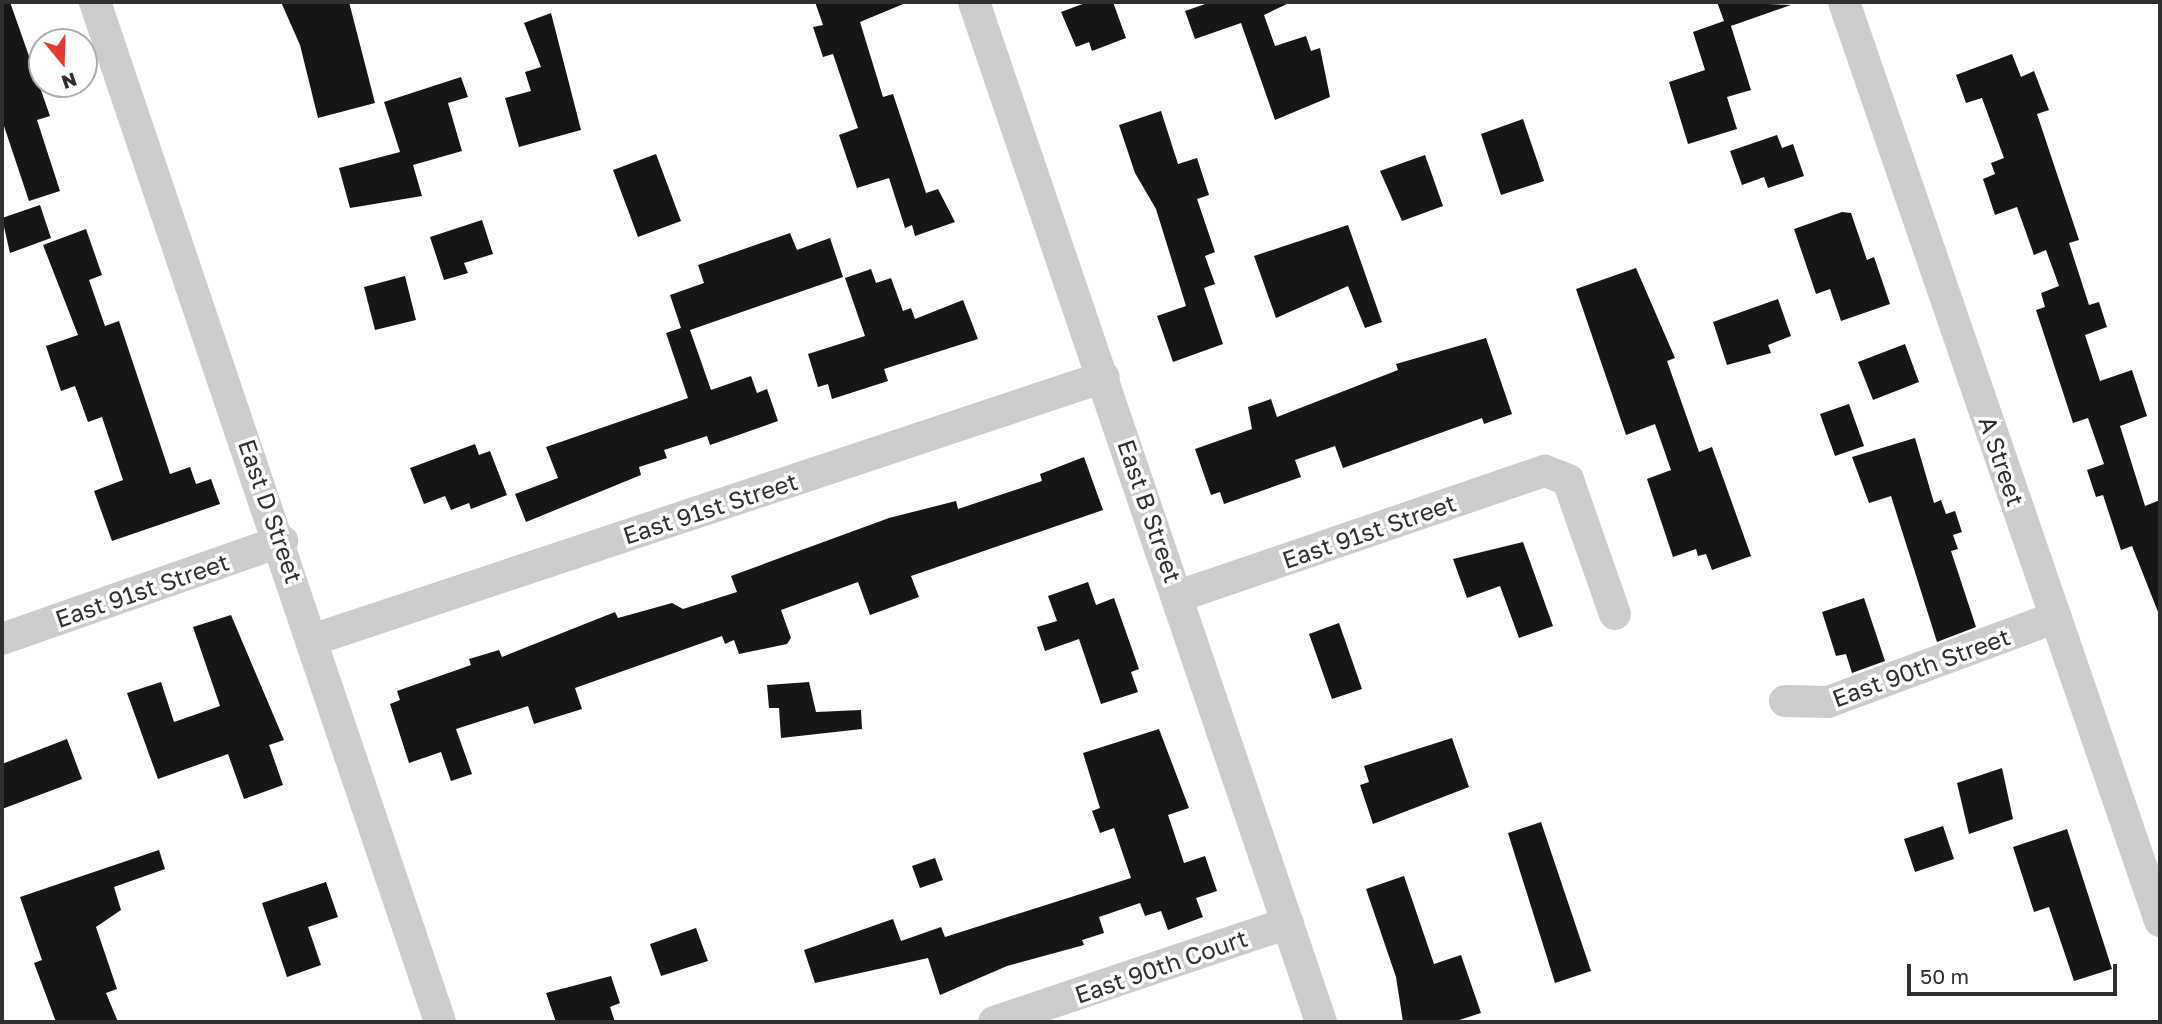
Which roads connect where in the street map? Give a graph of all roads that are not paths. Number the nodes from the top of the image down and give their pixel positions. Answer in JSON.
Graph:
{"nodes":[{"id":1,"x":95,"y":2,"type":"edge"},
{"id":2,"x":974,"y":2,"type":"edge"},
{"id":3,"x":1844,"y":2,"type":"edge"},
{"id":4,"x":1104,"y":377,"type":"junction"},
{"id":5,"x":282,"y":541,"type":"junction"},
{"id":6,"x":1179,"y":596,"type":"junction"},
{"id":7,"x":1615,"y":614,"type":"dead end"},
{"id":8,"x":2056,"y":617,"type":"junction"},
{"id":9,"x":2,"y":639,"type":"edge"},
{"id":10,"x":316,"y":639,"type":"junction"},
{"id":11,"x":1785,"y":701,"type":"dead end"},
{"id":12,"x":2160,"y":921,"type":"edge"},
{"id":13,"x":1289,"y":923,"type":"junction"},
{"id":14,"x":440,"y":1022,"type":"edge"},
{"id":15,"x":994,"y":1022,"type":"edge"},
{"id":16,"x":1321,"y":1022,"type":"edge"}],
"edges":[{"from":1,"to":5,"type":"street","name":"East D Street"},
{"from":2,"to":4,"type":"street","name":"East B Street"},
{"from":3,"to":8,"type":"street","name":"A Street"},
{"from":4,"to":6,"type":"street","name":"East B Street"},
{"from":4,"to":10,"type":"street","name":"East 91st Street"},
{"from":5,"to":9,"type":"street","name":"East 91st Street"},
{"from":5,"to":10,"type":"street","name":"East D Street"},
{"from":6,"to":7,"type":"street","name":"East 91st Street"},
{"from":6,"to":13,"type":"street","name":"East B Street"},
{"from":8,"to":11,"type":"street","name":"East 90th Street"},
{"from":8,"to":12,"type":"street","name":"A Street"},
{"from":10,"to":14,"type":"street","name":"East D Street"},
{"from":13,"to":15,"type":"street","name":"East 90th Court"},
{"from":13,"to":16,"type":"street","name":"East B Street"}]}
